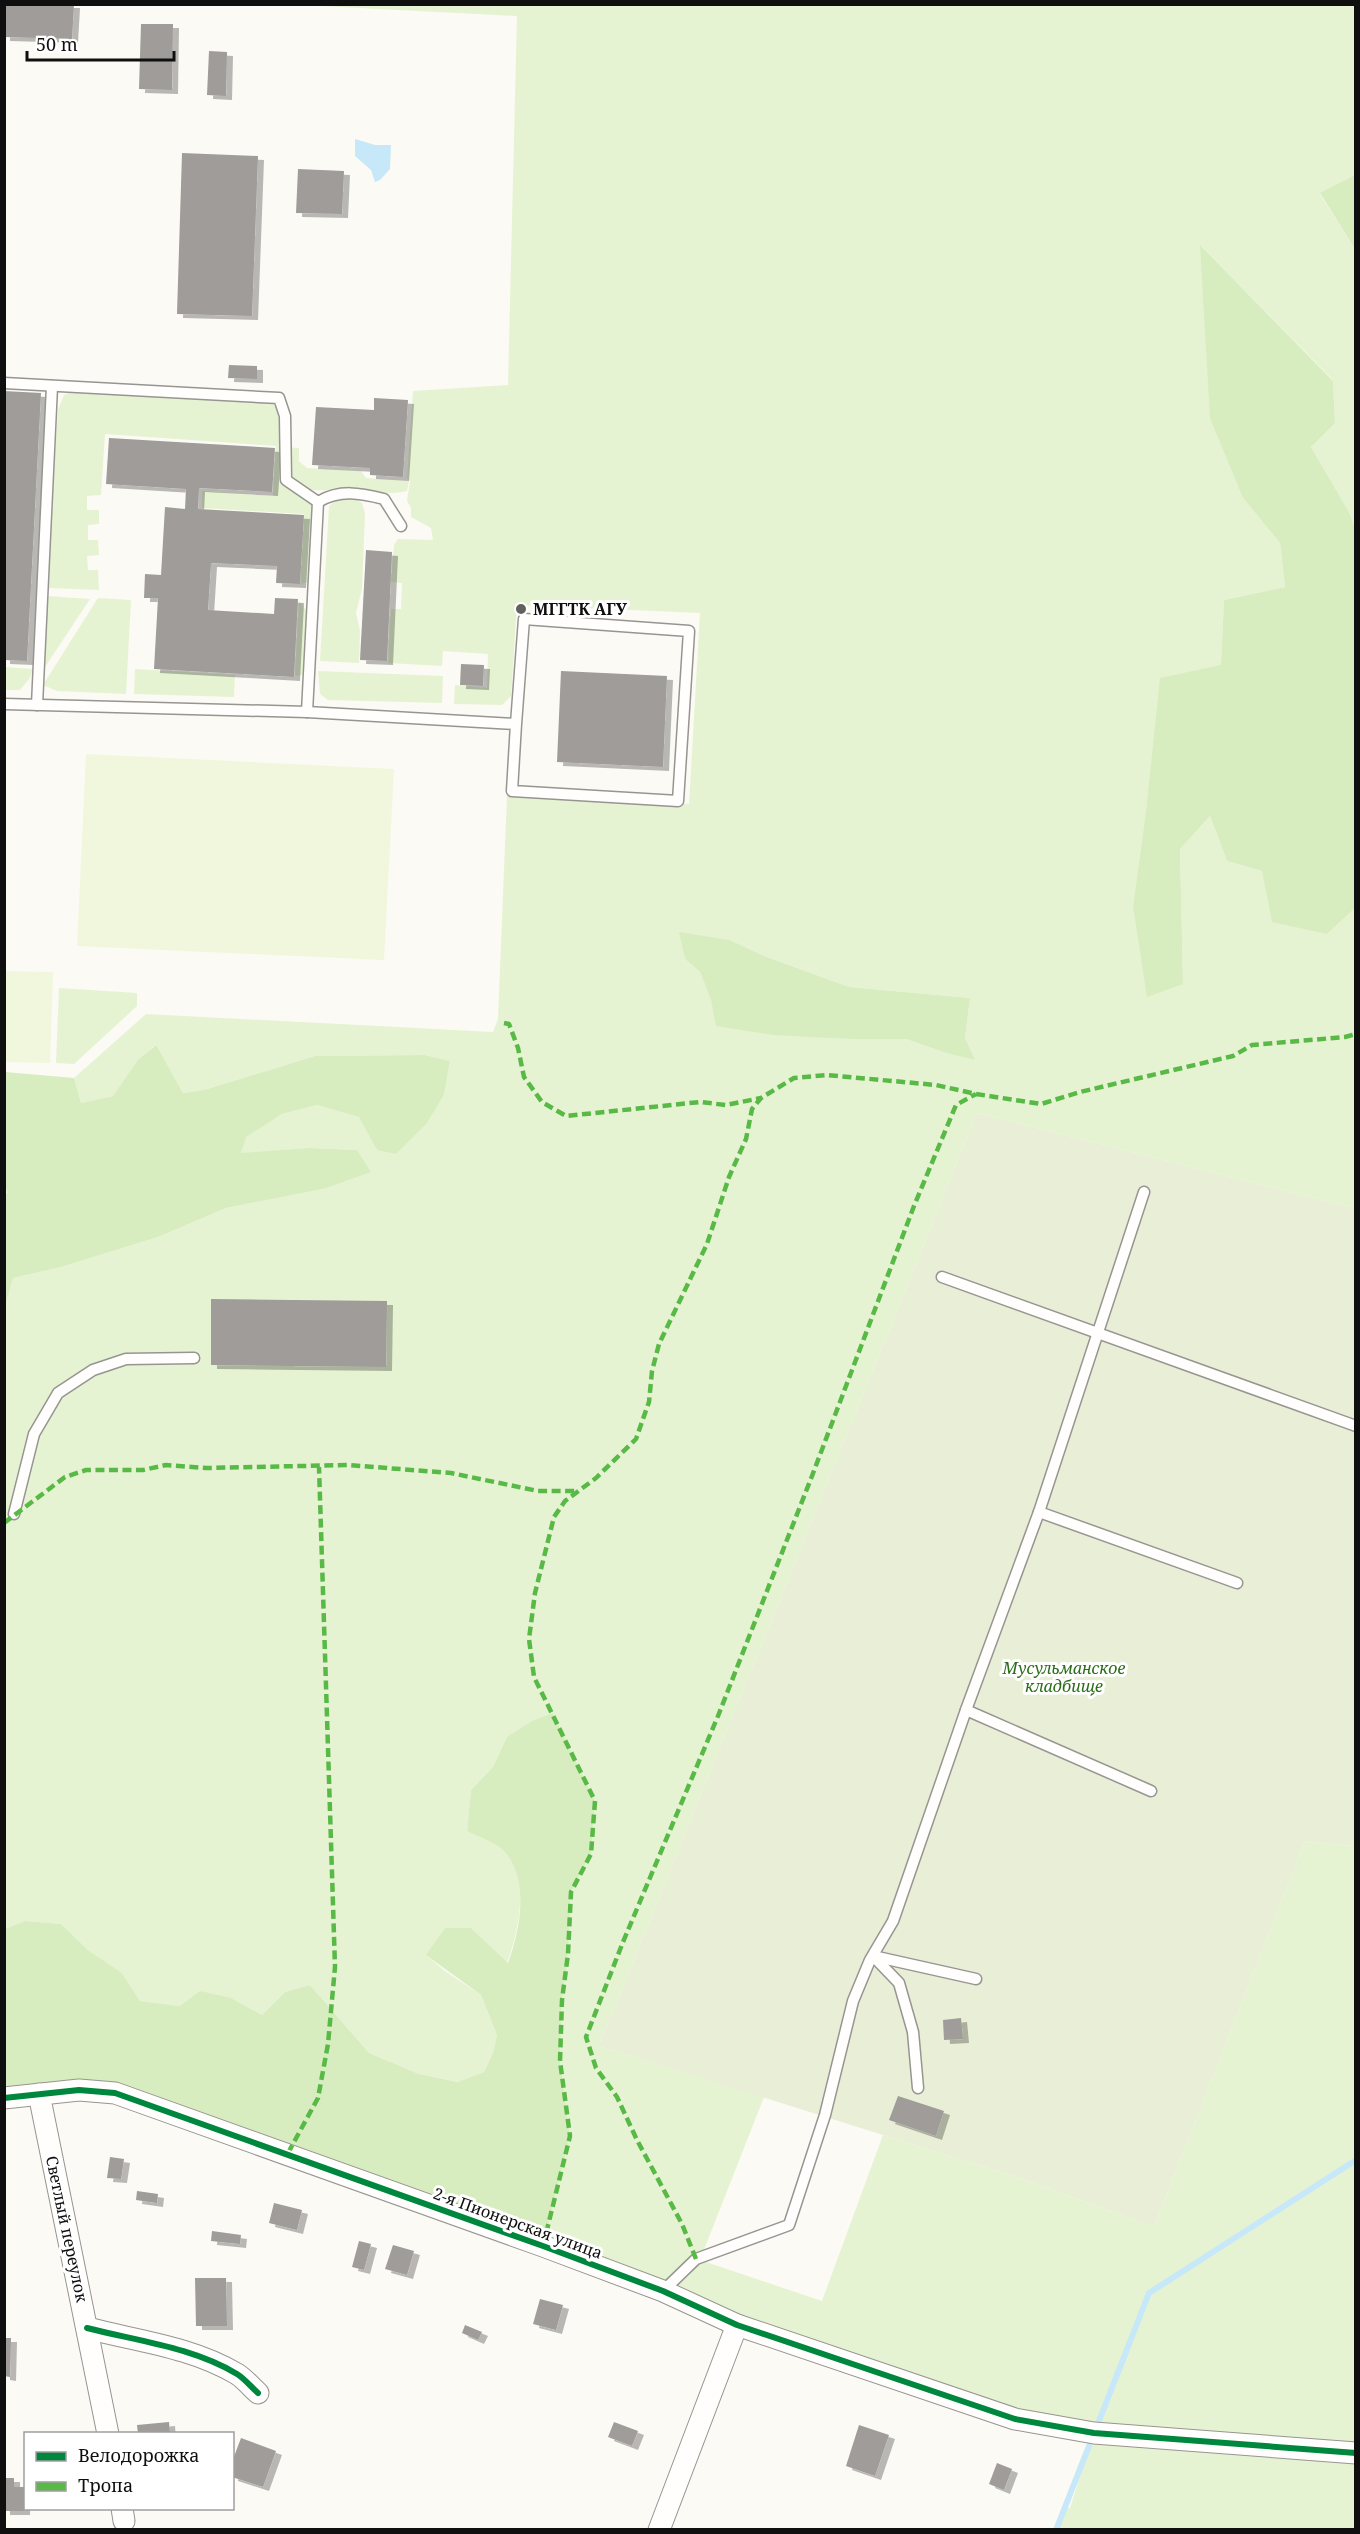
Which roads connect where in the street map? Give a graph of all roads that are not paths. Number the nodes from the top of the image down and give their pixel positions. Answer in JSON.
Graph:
{"nodes":[{"id":1,"x":4,"y":383,"type":"edge"},
{"id":2,"x":52,"y":386,"type":"junction"},
{"id":3,"x":318,"y":502,"type":"junction"},
{"id":4,"x":401,"y":526,"type":"dead end"},
{"id":5,"x":4,"y":704,"type":"edge"},
{"id":6,"x":37,"y":705,"type":"junction"},
{"id":7,"x":307,"y":711,"type":"junction"},
{"id":8,"x":516,"y":724,"type":"junction"},
{"id":9,"x":1144,"y":1192,"type":"dead end"},
{"id":10,"x":942,"y":1277,"type":"dead end"},
{"id":11,"x":1098,"y":1333,"type":"junction"},
{"id":12,"x":194,"y":1358,"type":"dead end"},
{"id":13,"x":1356,"y":1426,"type":"edge"},
{"id":14,"x":1039,"y":1512,"type":"junction"},
{"id":15,"x":14,"y":1514,"type":"dead end"},
{"id":16,"x":1237,"y":1583,"type":"dead end"},
{"id":17,"x":966,"y":1710,"type":"junction"},
{"id":18,"x":1151,"y":1791,"type":"dead end"},
{"id":19,"x":873,"y":1956,"type":"junction"},
{"id":20,"x":976,"y":1979,"type":"dead end"},
{"id":21,"x":918,"y":2088,"type":"dead end"},
{"id":22,"x":39,"y":2094,"type":"junction"},
{"id":23,"x":4,"y":2098,"type":"edge"},
{"id":24,"x":663,"y":2291,"type":"junction"},
{"id":25,"x":737,"y":2325,"type":"junction"},
{"id":26,"x":87,"y":2328,"type":"junction"},
{"id":27,"x":258,"y":2393,"type":"dead end"},
{"id":28,"x":108,"y":2432,"type":"edge"},
{"id":29,"x":1356,"y":2453,"type":"edge"},
{"id":30,"x":660,"y":2529,"type":"edge"}],
"edges":[{"from":1,"to":2,"type":"lane"},
{"from":2,"to":3,"type":"lane"},
{"from":2,"to":6,"type":"lane"},
{"from":3,"to":4,"type":"lane"},
{"from":3,"to":7,"type":"lane"},
{"from":5,"to":6,"type":"lane"},
{"from":6,"to":7,"type":"lane"},
{"from":7,"to":8,"type":"lane"},
{"from":8,"to":8,"type":"lane"},
{"from":9,"to":11,"type":"lane"},
{"from":10,"to":11,"type":"lane"},
{"from":11,"to":13,"type":"lane"},
{"from":11,"to":14,"type":"lane"},
{"from":12,"to":15,"type":"lane"},
{"from":14,"to":16,"type":"lane"},
{"from":14,"to":17,"type":"lane"},
{"from":17,"to":18,"type":"lane"},
{"from":17,"to":19,"type":"lane"},
{"from":19,"to":20,"type":"lane"},
{"from":19,"to":21,"type":"lane"},
{"from":19,"to":24,"type":"lane"},
{"from":22,"to":23,"type":"street","name":"2-я Пионерская улица"},
{"from":22,"to":24,"type":"street","name":"2-я Пионерская улица"},
{"from":22,"to":26,"type":"street","name":"Светлый переулок"},
{"from":24,"to":25,"type":"street","name":"2-я Пионерская улица"},
{"from":25,"to":29,"type":"street","name":"2-я Пионерская улица"},
{"from":25,"to":30,"type":"street"},
{"from":26,"to":27,"type":"street"},
{"from":26,"to":28,"type":"street","name":"Светлый переулок"}]}
